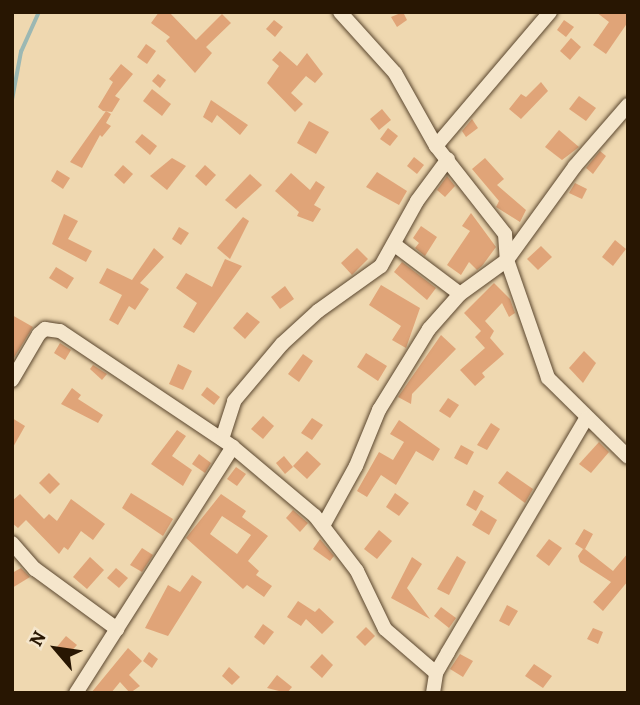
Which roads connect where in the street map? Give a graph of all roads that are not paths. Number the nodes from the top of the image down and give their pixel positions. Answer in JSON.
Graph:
{"nodes":[{"id":1,"x":340,"y":12,"type":"edge"},
{"id":2,"x":550,"y":12,"type":"edge"},
{"id":3,"x":628,"y":105,"type":"edge"},
{"id":4,"x":436,"y":146,"type":"junction"},
{"id":5,"x":448,"y":159,"type":"junction"},
{"id":6,"x":395,"y":245,"type":"junction"},
{"id":7,"x":507,"y":260,"type":"junction"},
{"id":8,"x":460,"y":294,"type":"junction"},
{"id":9,"x":12,"y":380,"type":"edge"},
{"id":10,"x":586,"y":419,"type":"junction"},
{"id":11,"x":227,"y":443,"type":"junction"},
{"id":12,"x":628,"y":457,"type":"edge"},
{"id":13,"x":323,"y":526,"type":"junction"},
{"id":14,"x":12,"y":543,"type":"edge"},
{"id":15,"x":117,"y":629,"type":"junction"},
{"id":16,"x":436,"y":673,"type":"junction"},
{"id":17,"x":76,"y":693,"type":"edge"},
{"id":18,"x":433,"y":693,"type":"edge"}],
"edges":[{"from":1,"to":4,"type":"street"},
{"from":2,"to":4,"type":"street"},
{"from":3,"to":7,"type":"street"},
{"from":4,"to":5,"type":"street"},
{"from":5,"to":6,"type":"street"},
{"from":5,"to":7,"type":"street"},
{"from":6,"to":8,"type":"street"},
{"from":6,"to":11,"type":"street"},
{"from":7,"to":8,"type":"street"},
{"from":7,"to":10,"type":"street"},
{"from":8,"to":13,"type":"street"},
{"from":9,"to":11,"type":"street"},
{"from":10,"to":12,"type":"street"},
{"from":10,"to":16,"type":"street"},
{"from":11,"to":13,"type":"street"},
{"from":11,"to":15,"type":"street"},
{"from":13,"to":16,"type":"street"},
{"from":14,"to":15,"type":"street"},
{"from":15,"to":17,"type":"street"},
{"from":16,"to":18,"type":"street"}]}
